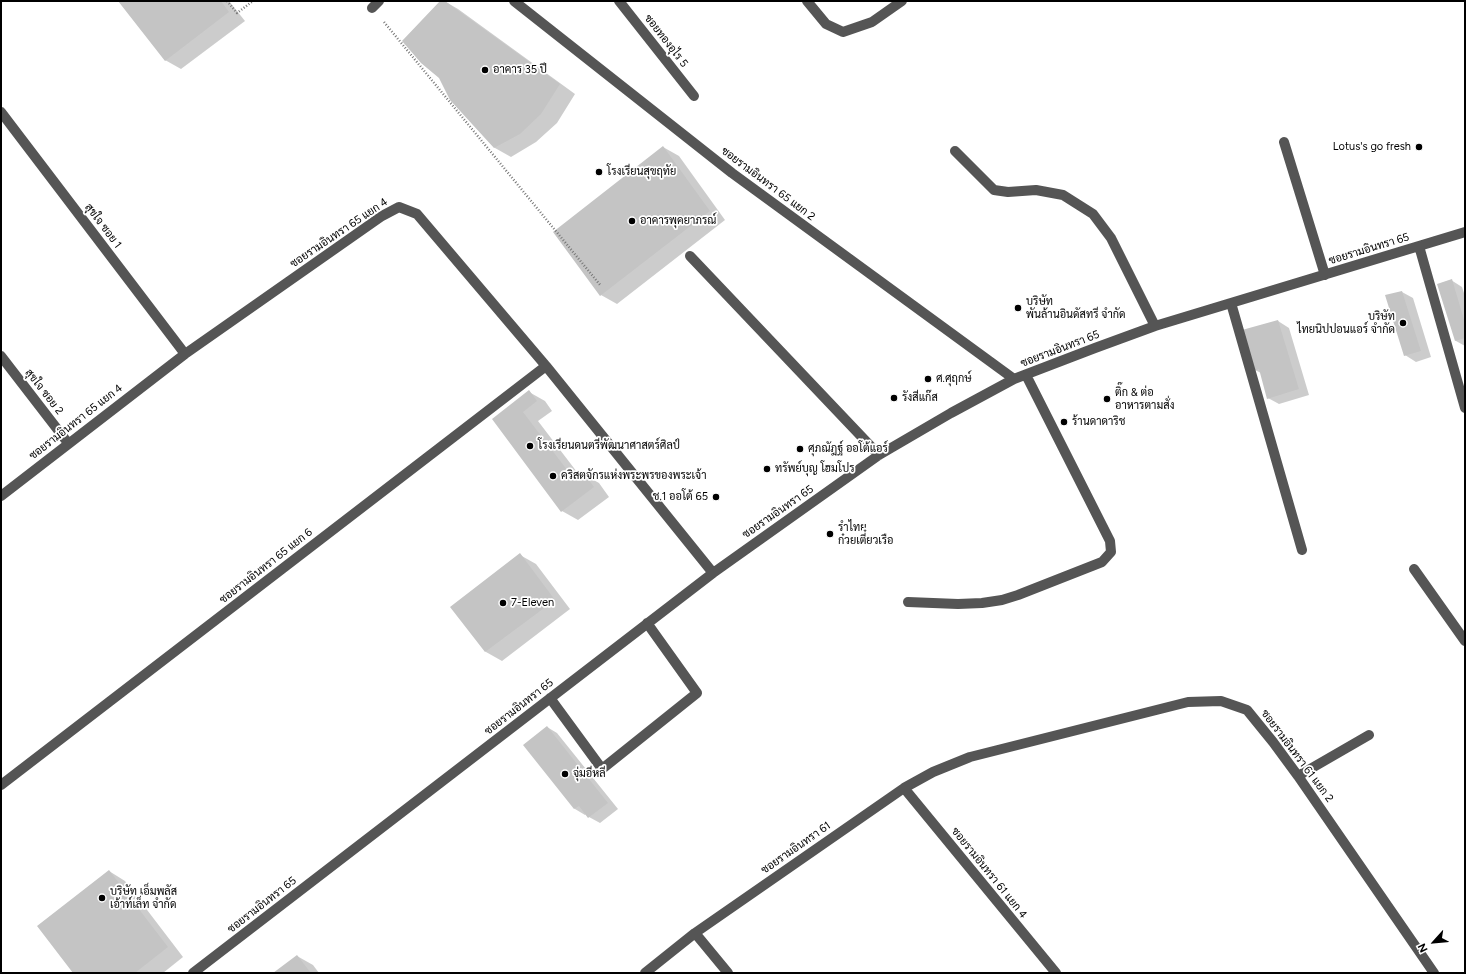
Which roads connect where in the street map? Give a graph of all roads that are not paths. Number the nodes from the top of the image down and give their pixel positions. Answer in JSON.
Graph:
{"nodes":[{"id":1,"x":514,"y":1,"type":"edge"},
{"id":2,"x":619,"y":1,"type":"edge"},
{"id":3,"x":807,"y":1,"type":"edge"},
{"id":4,"x":902,"y":2,"type":"edge"},
{"id":5,"x":694,"y":96,"type":"dead end"},
{"id":6,"x":1,"y":112,"type":"edge"},
{"id":7,"x":1284,"y":142,"type":"dead end"},
{"id":8,"x":955,"y":151,"type":"dead end"},
{"id":9,"x":1465,"y":232,"type":"edge"},
{"id":10,"x":1419,"y":246,"type":"junction"},
{"id":11,"x":690,"y":256,"type":"dead end"},
{"id":12,"x":1325,"y":274,"type":"junction"},
{"id":13,"x":1231,"y":303,"type":"junction"},
{"id":14,"x":1156,"y":326,"type":"junction"},
{"id":15,"x":185,"y":354,"type":"junction"},
{"id":16,"x":1,"y":356,"type":"edge"},
{"id":17,"x":546,"y":366,"type":"junction"},
{"id":18,"x":1026,"y":375,"type":"junction"},
{"id":19,"x":1014,"y":379,"type":"junction"},
{"id":20,"x":1465,"y":408,"type":"edge"},
{"id":21,"x":68,"y":443,"type":"junction"},
{"id":22,"x":879,"y":455,"type":"junction"},
{"id":23,"x":1,"y":496,"type":"edge"},
{"id":24,"x":1302,"y":550,"type":"dead end"},
{"id":25,"x":1414,"y":569,"type":"dead end"},
{"id":26,"x":713,"y":573,"type":"junction"},
{"id":27,"x":908,"y":602,"type":"dead end"},
{"id":28,"x":647,"y":623,"type":"junction"},
{"id":29,"x":1462,"y":628,"type":"edge"},
{"id":30,"x":1465,"y":641,"type":"edge"},
{"id":31,"x":550,"y":698,"type":"junction"},
{"id":32,"x":1369,"y":735,"type":"dead end"},
{"id":33,"x":970,"y":757,"type":"joint"},
{"id":34,"x":1298,"y":776,"type":"junction"},
{"id":35,"x":1,"y":785,"type":"edge"},
{"id":36,"x":904,"y":788,"type":"junction"},
{"id":37,"x":695,"y":933,"type":"junction"},
{"id":38,"x":193,"y":973,"type":"edge"},
{"id":39,"x":645,"y":973,"type":"edge"},
{"id":40,"x":728,"y":973,"type":"edge"},
{"id":41,"x":1056,"y":973,"type":"edge"},
{"id":42,"x":1434,"y":973,"type":"edge"}],
"edges":[{"from":1,"to":19,"type":"street","name":"ซอยรามอินทรา 65 แยก 2"},
{"from":2,"to":5,"type":"street","name":"ซอยทองอุไร 5"},
{"from":3,"to":4,"type":"street"},
{"from":6,"to":15,"type":"street","name":"สุขใจ ซอย 1"},
{"from":7,"to":12,"type":"street"},
{"from":8,"to":14,"type":"street"},
{"from":9,"to":10,"type":"street","name":"ซอยรามอินทรา 65"},
{"from":10,"to":12,"type":"street","name":"ซอยรามอินทรา 65"},
{"from":10,"to":20,"type":"street"},
{"from":11,"to":22,"type":"street"},
{"from":12,"to":13,"type":"street","name":"ซอยรามอินทรา 65"},
{"from":13,"to":14,"type":"street","name":"ซอยรามอินทรา 65"},
{"from":13,"to":24,"type":"street"},
{"from":14,"to":18,"type":"street","name":"ซอยรามอินทรา 65"},
{"from":15,"to":17,"type":"street","name":"ซอยรามอินทรา 65 แยก 4"},
{"from":15,"to":21,"type":"street","name":"ซอยรามอินทรา 65 แยก 4"},
{"from":16,"to":21,"type":"street","name":"สุขใจ ซอย 2"},
{"from":17,"to":26,"type":"street","name":"ซอยรามอินทรา 65 แยก 4"},
{"from":17,"to":35,"type":"street","name":"ซอยรามอินทรา 65 แยก 6"},
{"from":18,"to":19,"type":"street","name":"ซอยรามอินทรา 65"},
{"from":18,"to":27,"type":"street"},
{"from":19,"to":22,"type":"street","name":"ซอยรามอินทรา 65"},
{"from":21,"to":23,"type":"street","name":"ซอยรามอินทรา 65 แยก 4"},
{"from":22,"to":26,"type":"street","name":"ซอยรามอินทรา 65"},
{"from":25,"to":29,"type":"street"},
{"from":26,"to":28,"type":"street","name":"ซอยรามอินทรา 65"},
{"from":28,"to":31,"type":"street","name":"ซอยรามอินทรา 65"},
{"from":28,"to":31,"type":"street"},
{"from":29,"to":30,"type":"street"},
{"from":31,"to":38,"type":"street","name":"ซอยรามอินทรา 65"},
{"from":32,"to":34,"type":"street"},
{"from":33,"to":34,"type":"street","name":"ซอยรามอินทรา 61 แยก 2"},
{"from":33,"to":36,"type":"street","name":"ซอยรามอินทรา 61"},
{"from":34,"to":42,"type":"street","name":"ซอยรามอินทรา 61 แยก 2"},
{"from":36,"to":37,"type":"street","name":"ซอยรามอินทรา 61"},
{"from":36,"to":41,"type":"street","name":"ซอยรามอินทรา 61 แยก 4"},
{"from":37,"to":39,"type":"street","name":"ซอยรามอินทรา 61"},
{"from":37,"to":40,"type":"street"}]}
